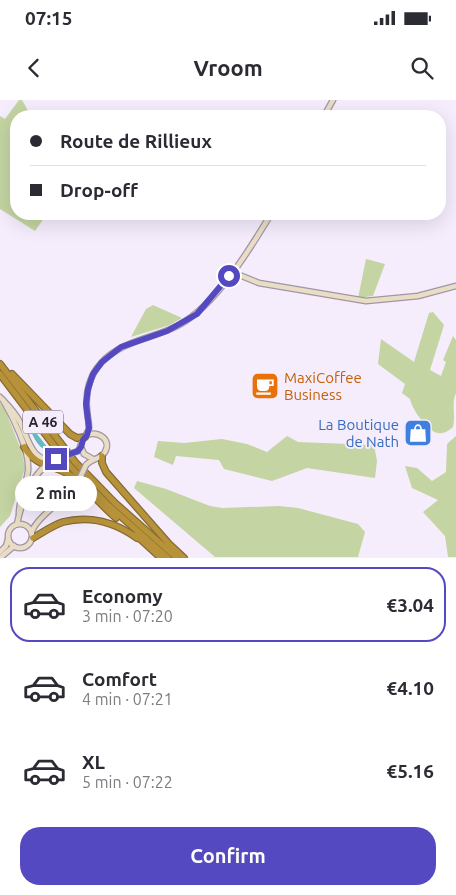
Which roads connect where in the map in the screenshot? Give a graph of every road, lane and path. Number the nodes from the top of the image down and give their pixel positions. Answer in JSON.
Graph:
{"nodes":[{"id":1,"x":267,"y":220,"type":"edge"},
{"id":2,"x":232,"y":272,"type":"junction"},
{"id":3,"x":456,"y":286,"type":"edge"},
{"id":4,"x":0,"y":363,"type":"edge"},
{"id":5,"x":0,"y":374,"type":"edge"},
{"id":6,"x":2,"y":398,"type":"edge"},
{"id":7,"x":88,"y":418,"type":"junction"},
{"id":8,"x":97,"y":434,"type":"junction"},
{"id":9,"x":86,"y":436,"type":"junction"},
{"id":10,"x":24,"y":447,"type":"junction"},
{"id":11,"x":79,"y":449,"type":"junction"},
{"id":12,"x":102,"y":456,"type":"junction"},
{"id":13,"x":56,"y":459,"type":"junction"},
{"id":14,"x":94,"y":459,"type":"junction"},
{"id":15,"x":19,"y":514,"type":"junction"},
{"id":16,"x":17,"y":524,"type":"junction"},
{"id":17,"x":32,"y":531,"type":"junction"},
{"id":18,"x":8,"y":538,"type":"junction"},
{"id":19,"x":33,"y":538,"type":"junction"},
{"id":20,"x":145,"y":544,"type":"junction"},
{"id":21,"x":14,"y":546,"type":"junction"},
{"id":22,"x":0,"y":552,"type":"edge"},
{"id":23,"x":0,"y":558,"type":"edge"},
{"id":24,"x":161,"y":558,"type":"edge"},
{"id":25,"x":168,"y":558,"type":"edge"},
{"id":26,"x":177,"y":558,"type":"edge"},
{"id":27,"x":184,"y":558,"type":"edge"}],
"edges":[{"from":1,"to":2,"type":"main road"},
{"from":2,"to":3,"type":"main road"},
{"from":2,"to":7,"type":"main road"},
{"from":4,"to":9,"type":"highway"},
{"from":4,"to":26,"type":"highway","number":"A 46"},
{"from":5,"to":25,"type":"highway","number":"A 46"},
{"from":6,"to":10,"type":"main road"},
{"from":6,"to":13,"type":"main road","bridge":true},
{"from":7,"to":8,"type":"main road"},
{"from":7,"to":9,"type":"main road"},
{"from":8,"to":9,"type":"main road"},
{"from":8,"to":12,"type":"main road"},
{"from":9,"to":11,"type":"main road"},
{"from":10,"to":15,"type":"main road"},
{"from":10,"to":20,"type":"highway"},
{"from":11,"to":13,"type":"main road","bridge":true},
{"from":11,"to":14,"type":"main road"},
{"from":12,"to":14,"type":"main road"},
{"from":12,"to":27,"type":"highway"},
{"from":13,"to":15,"type":"main road","bridge":true},
{"from":14,"to":17,"type":"main road","bridge":true},
{"from":15,"to":16,"type":"main road"},
{"from":16,"to":17,"type":"main road"},
{"from":16,"to":18,"type":"main road"},
{"from":17,"to":19,"type":"main road"},
{"from":18,"to":21,"type":"main road"},
{"from":18,"to":22,"type":"main road"},
{"from":19,"to":20,"type":"highway"},
{"from":19,"to":21,"type":"main road"},
{"from":20,"to":24,"type":"highway"},
{"from":21,"to":23,"type":"main road"}]}
